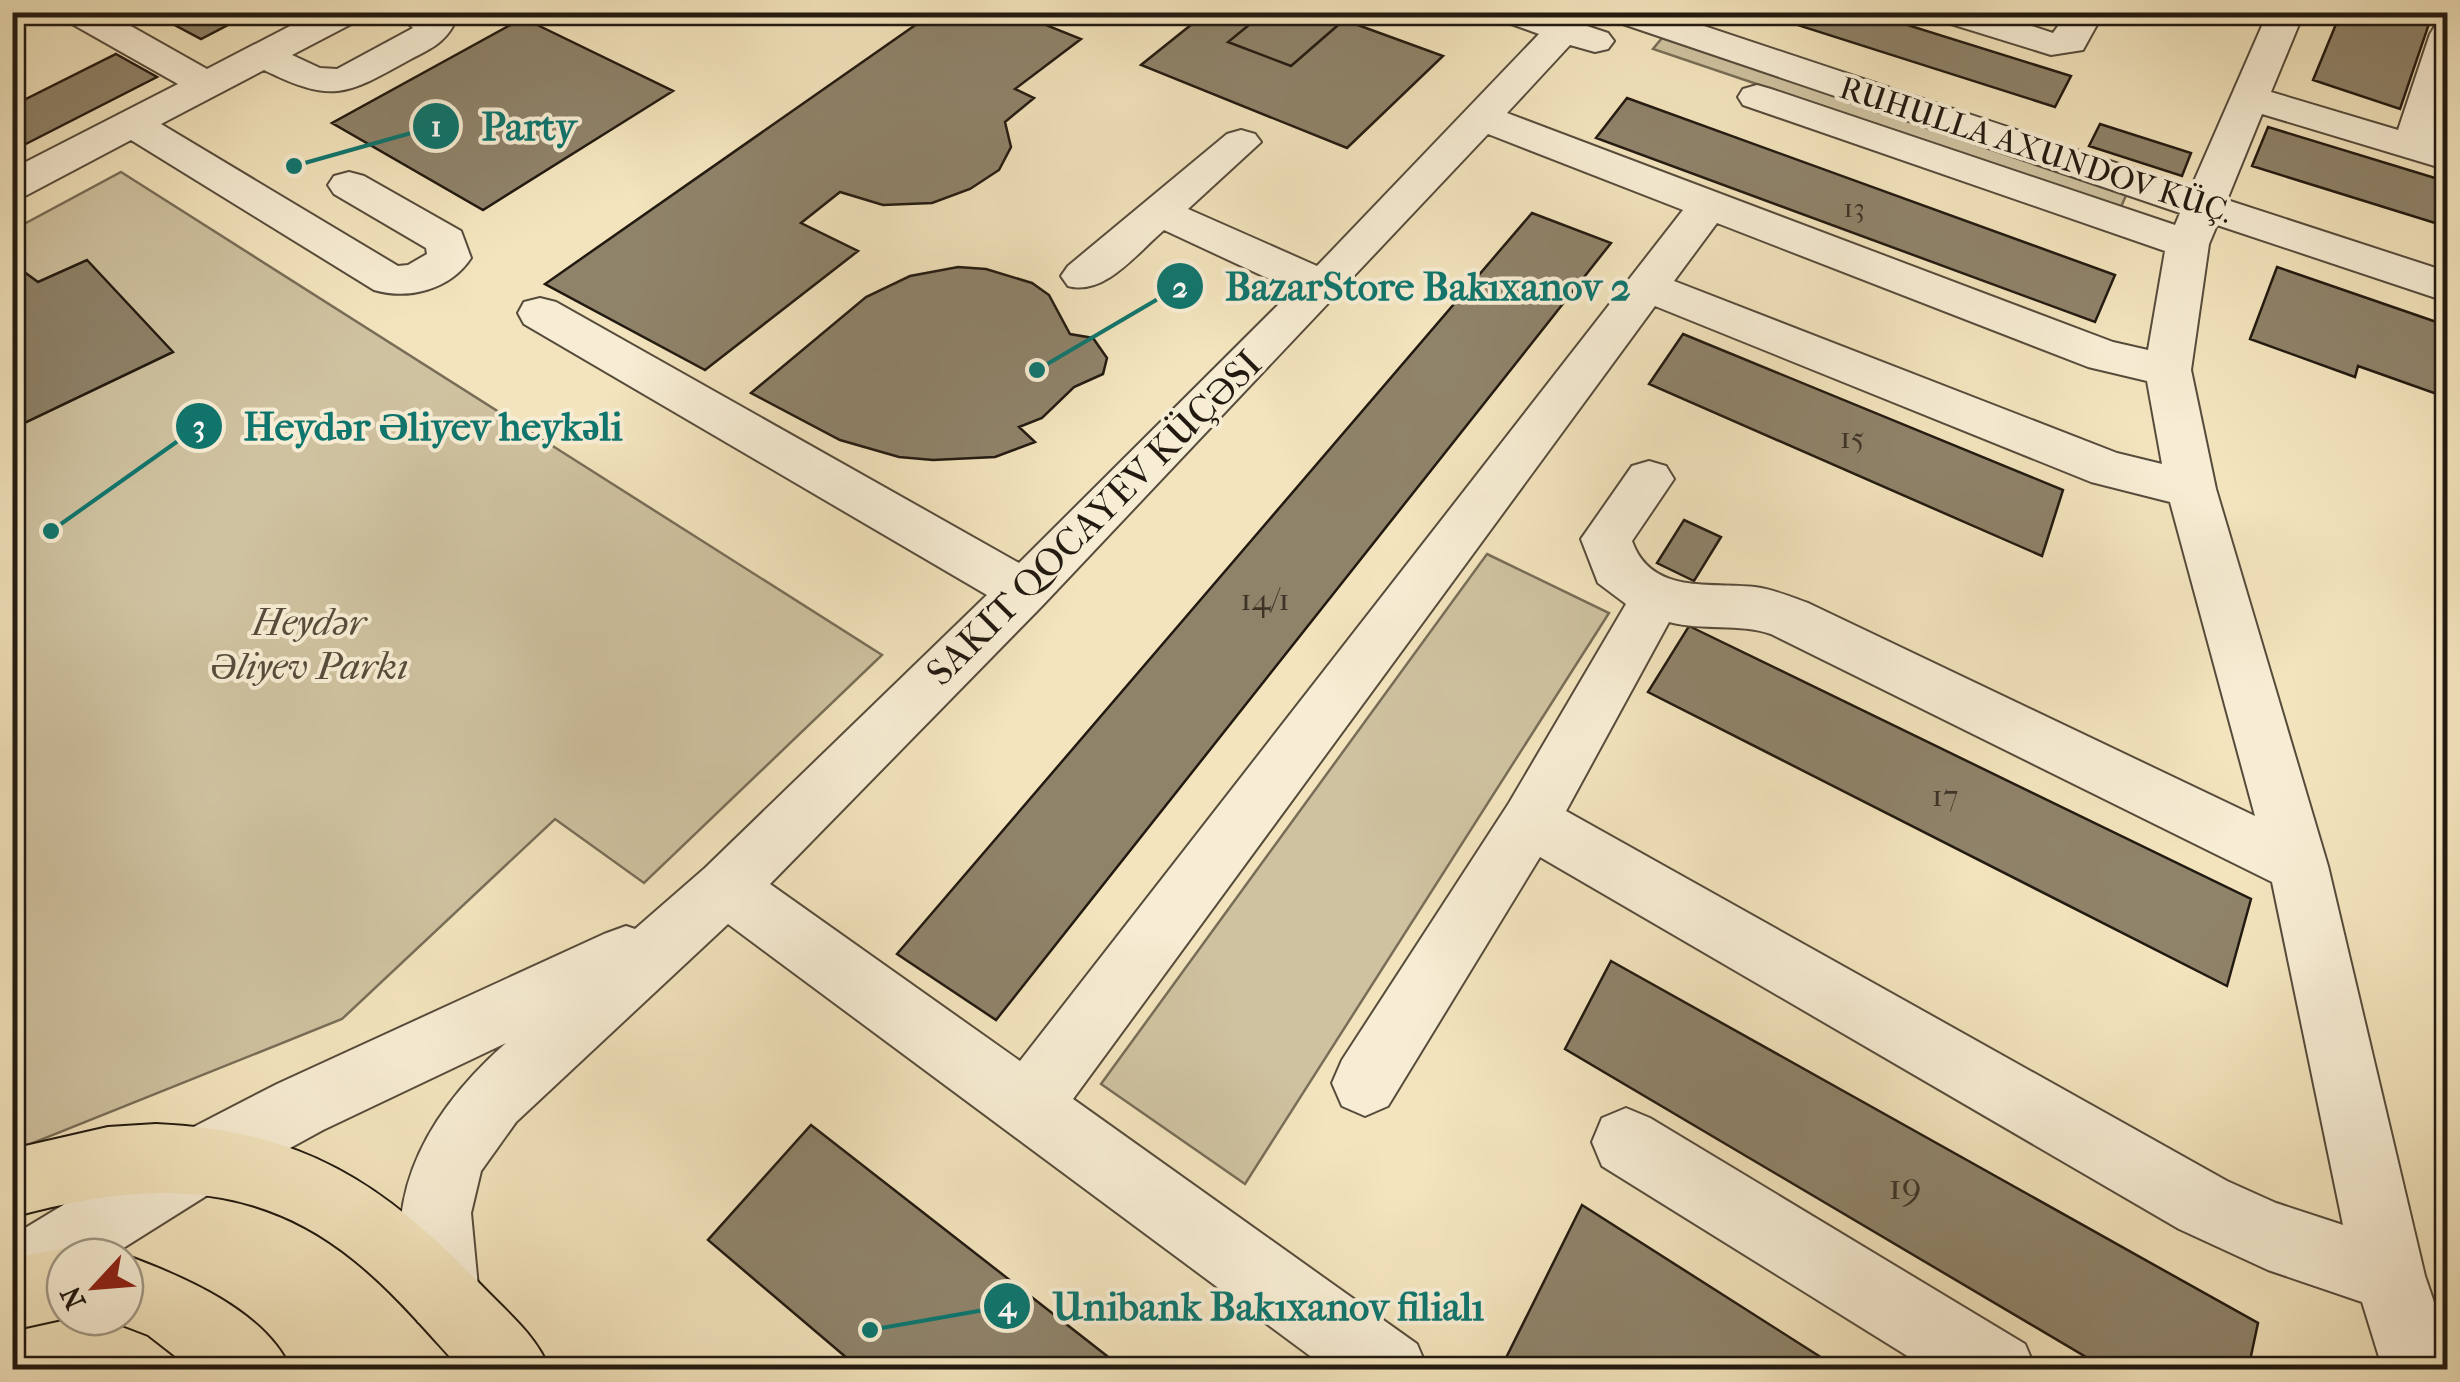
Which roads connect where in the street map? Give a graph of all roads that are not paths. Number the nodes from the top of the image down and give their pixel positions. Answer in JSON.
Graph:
{"nodes":[{"id":1,"x":78,"y":12,"type":"edge"},
{"id":2,"x":346,"y":12,"type":"edge"},
{"id":3,"x":414,"y":12,"type":"edge"},
{"id":4,"x":1513,"y":12,"type":"edge"},
{"id":5,"x":1624,"y":12,"type":"edge"},
{"id":6,"x":1950,"y":12,"type":"edge"},
{"id":7,"x":2086,"y":12,"type":"edge"},
{"id":8,"x":2286,"y":12,"type":"edge"},
{"id":9,"x":1571,"y":21,"type":"edge"},
{"id":10,"x":2448,"y":34,"type":"edge"},
{"id":11,"x":263,"y":56,"type":"junction"},
{"id":12,"x":1655,"y":62,"type":"dead end"},
{"id":13,"x":206,"y":85,"type":"junction"},
{"id":14,"x":1728,"y":87,"type":"dead end"},
{"id":15,"x":2248,"y":97,"type":"junction"},
{"id":16,"x":1480,"y":118,"type":"junction"},
{"id":17,"x":132,"y":124,"type":"junction"},
{"id":18,"x":1241,"y":142,"type":"dead end"},
{"id":19,"x":2430,"y":153,"type":"edge"},
{"id":20,"x":15,"y":182,"type":"edge"},
{"id":21,"x":350,"y":184,"type":"dead end"},
{"id":22,"x":1709,"y":204,"type":"junction"},
{"id":23,"x":1160,"y":212,"type":"junction"},
{"id":24,"x":2197,"y":225,"type":"junction"},
{"id":25,"x":1082,"y":276,"type":"dead end"},
{"id":26,"x":1323,"y":286,"type":"junction"},
{"id":27,"x":1646,"y":286,"type":"junction"},
{"id":28,"x":2448,"y":288,"type":"edge"},
{"id":29,"x":540,"y":313,"type":"dead end"},
{"id":30,"x":2168,"y":370,"type":"junction"},
{"id":31,"x":1649,"y":479,"type":"dead end"},
{"id":32,"x":2190,"y":489,"type":"junction"},
{"id":33,"x":1024,"y":591,"type":"junction"},
{"id":34,"x":1656,"y":598,"type":"junction"},
{"id":35,"x":1530,"y":821,"type":"junction"},
{"id":36,"x":2298,"y":866,"type":"junction"},
{"id":37,"x":706,"y":906,"type":"junction"},
{"id":38,"x":1366,"y":1084,"type":"dead end"},
{"id":39,"x":1026,"y":1107,"type":"junction"},
{"id":40,"x":1626,"y":1142,"type":"dead end"},
{"id":41,"x":206,"y":1157,"type":"junction"},
{"id":42,"x":12,"y":1182,"type":"edge"},
{"id":43,"x":2389,"y":1276,"type":"junction"},
{"id":44,"x":12,"y":1277,"type":"edge"},
{"id":45,"x":45,"y":1288,"type":"edge"},
{"id":46,"x":12,"y":1294,"type":"edge"},
{"id":47,"x":443,"y":1297,"type":"junction"},
{"id":48,"x":145,"y":1298,"type":"edge"},
{"id":49,"x":502,"y":1366,"type":"edge"},
{"id":50,"x":254,"y":1370,"type":"edge"},
{"id":51,"x":1391,"y":1370,"type":"edge"},
{"id":52,"x":1998,"y":1370,"type":"edge"},
{"id":53,"x":2420,"y":1370,"type":"edge"}],
"edges":[{"from":1,"to":13,"type":"street"},
{"from":2,"to":11,"type":"street"},
{"from":3,"to":11,"type":"street"},
{"from":4,"to":9,"type":"street"},
{"from":5,"to":24,"type":"street","name":"RUHULLA AXUNDOV KÜÇ."},
{"from":6,"to":7,"type":"street"},
{"from":8,"to":15,"type":"street"},
{"from":9,"to":12,"type":"street"},
{"from":9,"to":16,"type":"street","name":"SAKIT QOCAYEV KÜÇƏSI"},
{"from":10,"to":19,"type":"street"},
{"from":11,"to":13,"type":"street"},
{"from":13,"to":17,"type":"street"},
{"from":14,"to":24,"type":"street"},
{"from":15,"to":19,"type":"street"},
{"from":15,"to":24,"type":"street"},
{"from":16,"to":22,"type":"street"},
{"from":16,"to":26,"type":"street","name":"SAKIT QOCAYEV KÜÇƏSI"},
{"from":17,"to":20,"type":"street"},
{"from":17,"to":21,"type":"street"},
{"from":18,"to":23,"type":"street"},
{"from":22,"to":27,"type":"street"},
{"from":22,"to":30,"type":"street"},
{"from":23,"to":25,"type":"street"},
{"from":23,"to":26,"type":"street"},
{"from":24,"to":28,"type":"street","name":"RUHULLA AXUNDOV KÜÇ."},
{"from":24,"to":30,"type":"street"},
{"from":26,"to":33,"type":"street","name":"SAKIT QOCAYEV KÜÇƏSI"},
{"from":27,"to":32,"type":"street"},
{"from":27,"to":39,"type":"street"},
{"from":29,"to":33,"type":"street"},
{"from":30,"to":32,"type":"street"},
{"from":31,"to":34,"type":"street"},
{"from":32,"to":36,"type":"street"},
{"from":33,"to":37,"type":"street","name":"SAKIT QOCAYEV KÜÇƏSI"},
{"from":34,"to":35,"type":"street"},
{"from":34,"to":36,"type":"street"},
{"from":35,"to":38,"type":"street"},
{"from":35,"to":43,"type":"street"},
{"from":36,"to":43,"type":"street"},
{"from":37,"to":39,"type":"street"},
{"from":37,"to":41,"type":"street"},
{"from":37,"to":47,"type":"street"},
{"from":39,"to":51,"type":"street"},
{"from":40,"to":52,"type":"street"},
{"from":41,"to":42,"type":"main road"},
{"from":41,"to":44,"type":"street"},
{"from":41,"to":47,"type":"main road"},
{"from":43,"to":53,"type":"street"},
{"from":45,"to":46,"type":"main road"},
{"from":47,"to":49,"type":"main road"},
{"from":48,"to":50,"type":"main road"}]}
